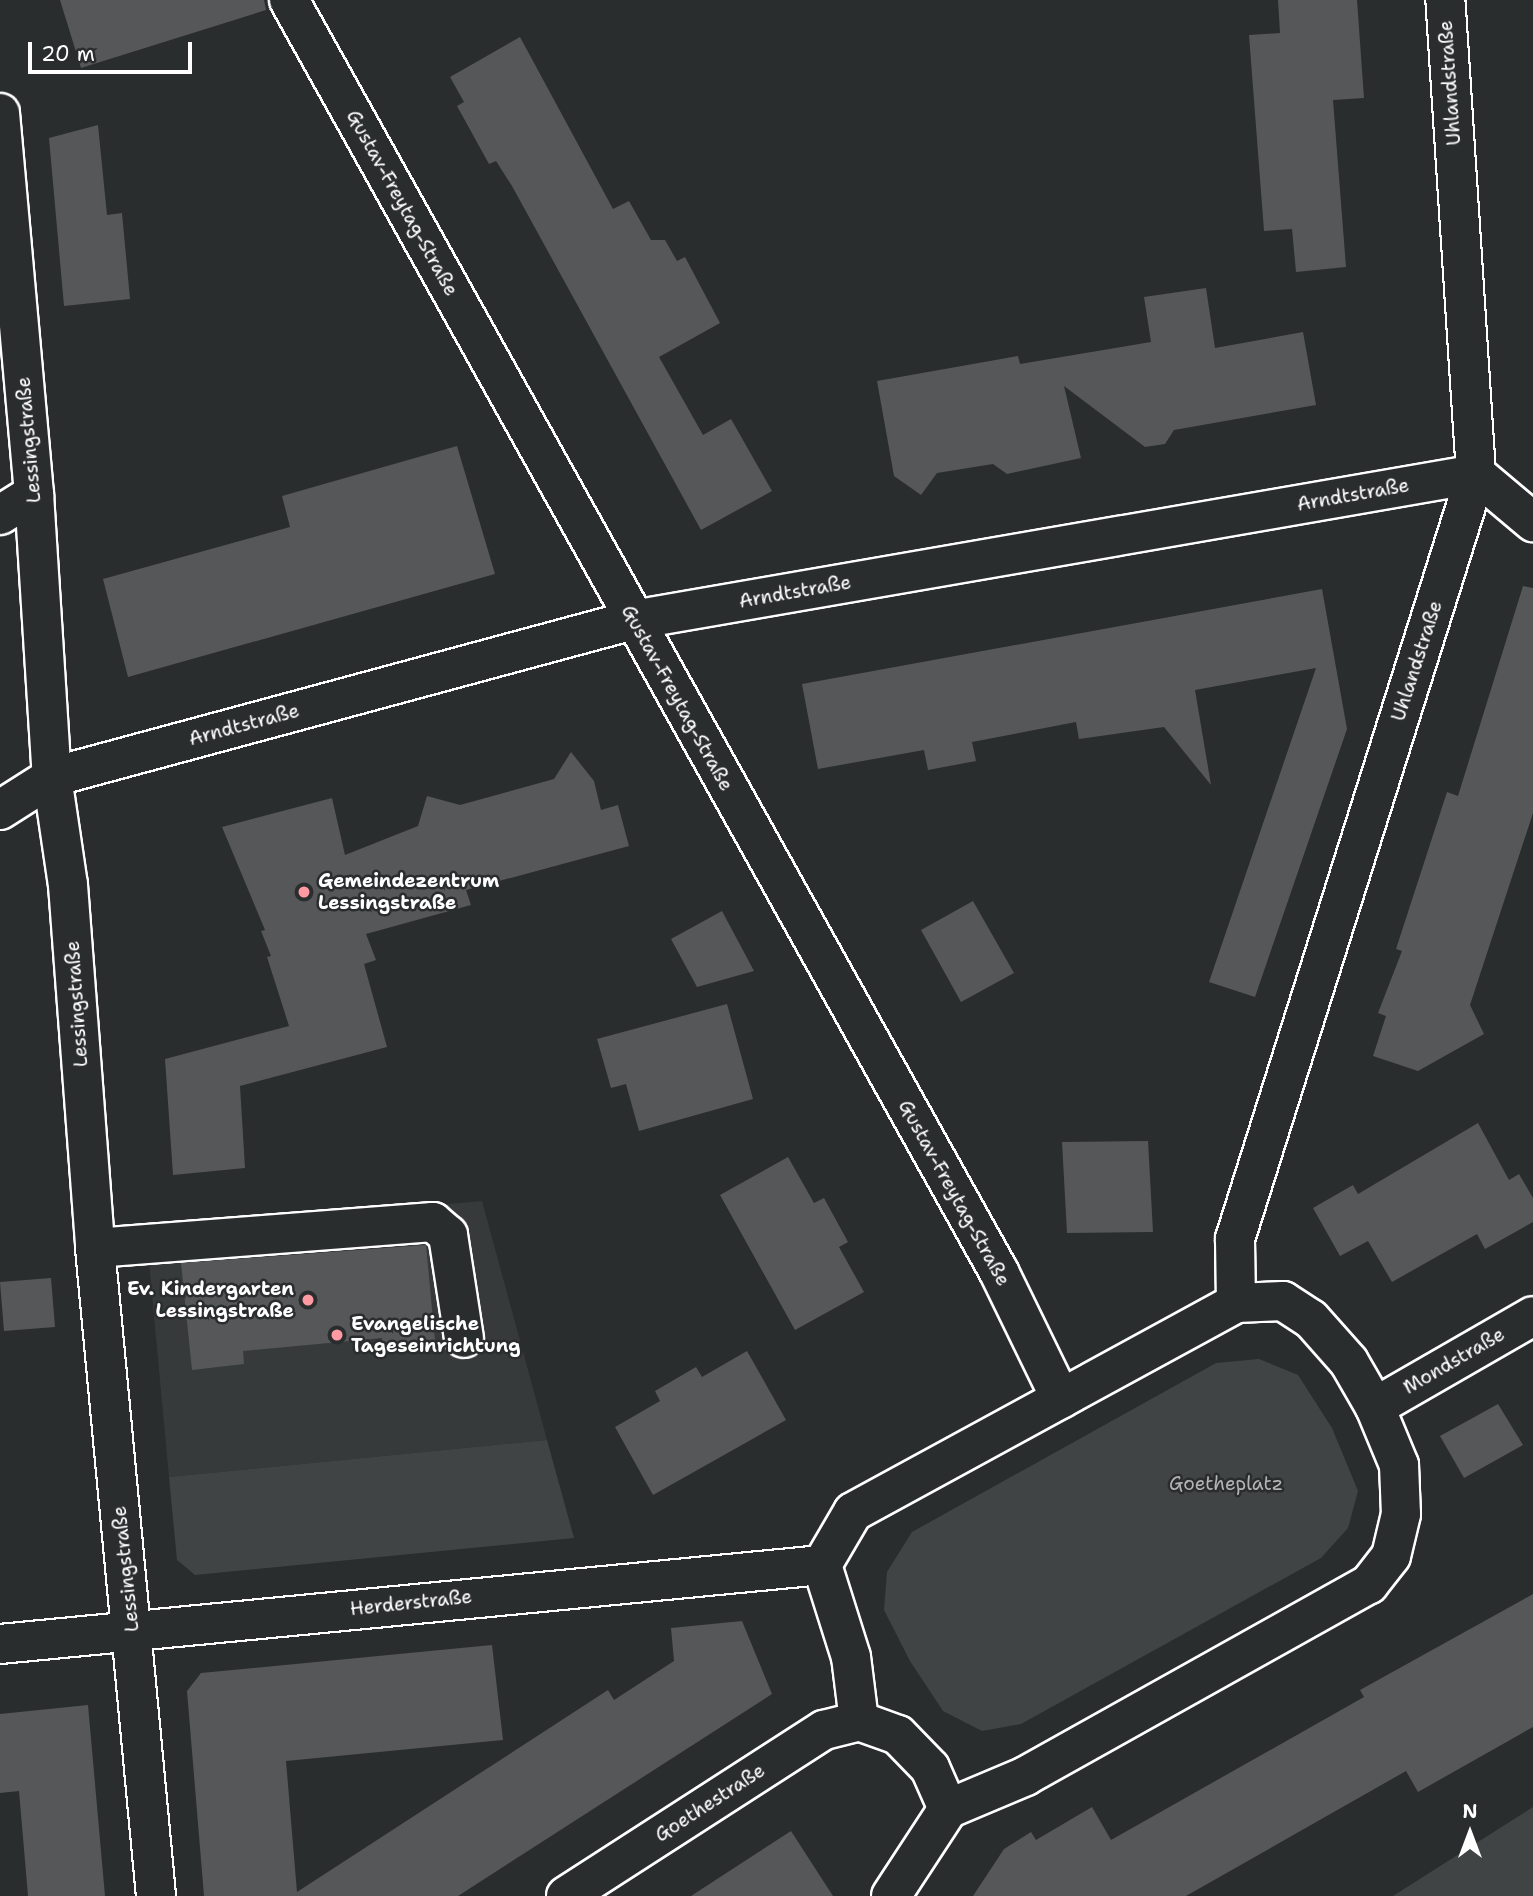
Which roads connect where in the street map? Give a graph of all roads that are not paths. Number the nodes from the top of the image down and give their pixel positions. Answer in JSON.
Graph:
{"nodes":[{"id":1,"x":289,"y":0,"type":"edge"},
{"id":2,"x":1445,"y":0,"type":"edge"},
{"id":3,"x":0,"y":113,"type":"edge"},
{"id":4,"x":1476,"y":474,"type":"junction"},
{"id":5,"x":34,"y":494,"type":"junction"},
{"id":6,"x":0,"y":515,"type":"edge"},
{"id":7,"x":1533,"y":522,"type":"edge"},
{"id":8,"x":633,"y":620,"type":"junction"},
{"id":9,"x":52,"y":777,"type":"junction"},
{"id":10,"x":0,"y":810,"type":"edge"},
{"id":11,"x":95,"y":1248,"type":"junction"},
{"id":12,"x":1236,"y":1303,"type":"junction"},
{"id":13,"x":1533,"y":1316,"type":"edge"},
{"id":14,"x":464,"y":1338,"type":"dead end"},
{"id":15,"x":1061,"y":1399,"type":"junction"},
{"id":16,"x":1376,"y":1407,"type":"junction"},
{"id":17,"x":822,"y":1565,"type":"junction"},
{"id":18,"x":132,"y":1632,"type":"junction"},
{"id":19,"x":0,"y":1644,"type":"edge"},
{"id":20,"x":859,"y":1721,"type":"junction"},
{"id":21,"x":948,"y":1809,"type":"junction"},
{"id":22,"x":156,"y":1896,"type":"edge"},
{"id":23,"x":566,"y":1896,"type":"edge"},
{"id":24,"x":891,"y":1896,"type":"edge"}],
"edges":[{"from":1,"to":8,"type":"street","name":"Gustav-Freytag-Straße"},
{"from":2,"to":4,"type":"street","name":"Uhlandstraße"},
{"from":3,"to":5,"type":"street","name":"Lessingstraße"},
{"from":4,"to":7,"type":"street"},
{"from":4,"to":8,"type":"street","name":"Arndtstraße"},
{"from":4,"to":12,"type":"street","name":"Uhlandstraße"},
{"from":5,"to":6,"type":"street"},
{"from":5,"to":9,"type":"street","name":"Lessingstraße"},
{"from":8,"to":9,"type":"street","name":"Arndtstraße"},
{"from":8,"to":15,"type":"street","name":"Gustav-Freytag-Straße"},
{"from":9,"to":10,"type":"street","name":"Arndtstraße"},
{"from":9,"to":11,"type":"street","name":"Lessingstraße"},
{"from":11,"to":14,"type":"street"},
{"from":11,"to":18,"type":"street","name":"Lessingstraße"},
{"from":12,"to":15,"type":"street"},
{"from":12,"to":16,"type":"street"},
{"from":13,"to":16,"type":"street","name":"Mondstraße"},
{"from":15,"to":17,"type":"street"},
{"from":16,"to":21,"type":"street"},
{"from":17,"to":18,"type":"street","name":"Herderstraße"},
{"from":17,"to":20,"type":"street"},
{"from":18,"to":19,"type":"street","name":"Herderstraße"},
{"from":18,"to":22,"type":"street","name":"Lessingstraße"},
{"from":20,"to":21,"type":"street"},
{"from":20,"to":23,"type":"street","name":"Goethestraße"},
{"from":21,"to":24,"type":"street"}]}
